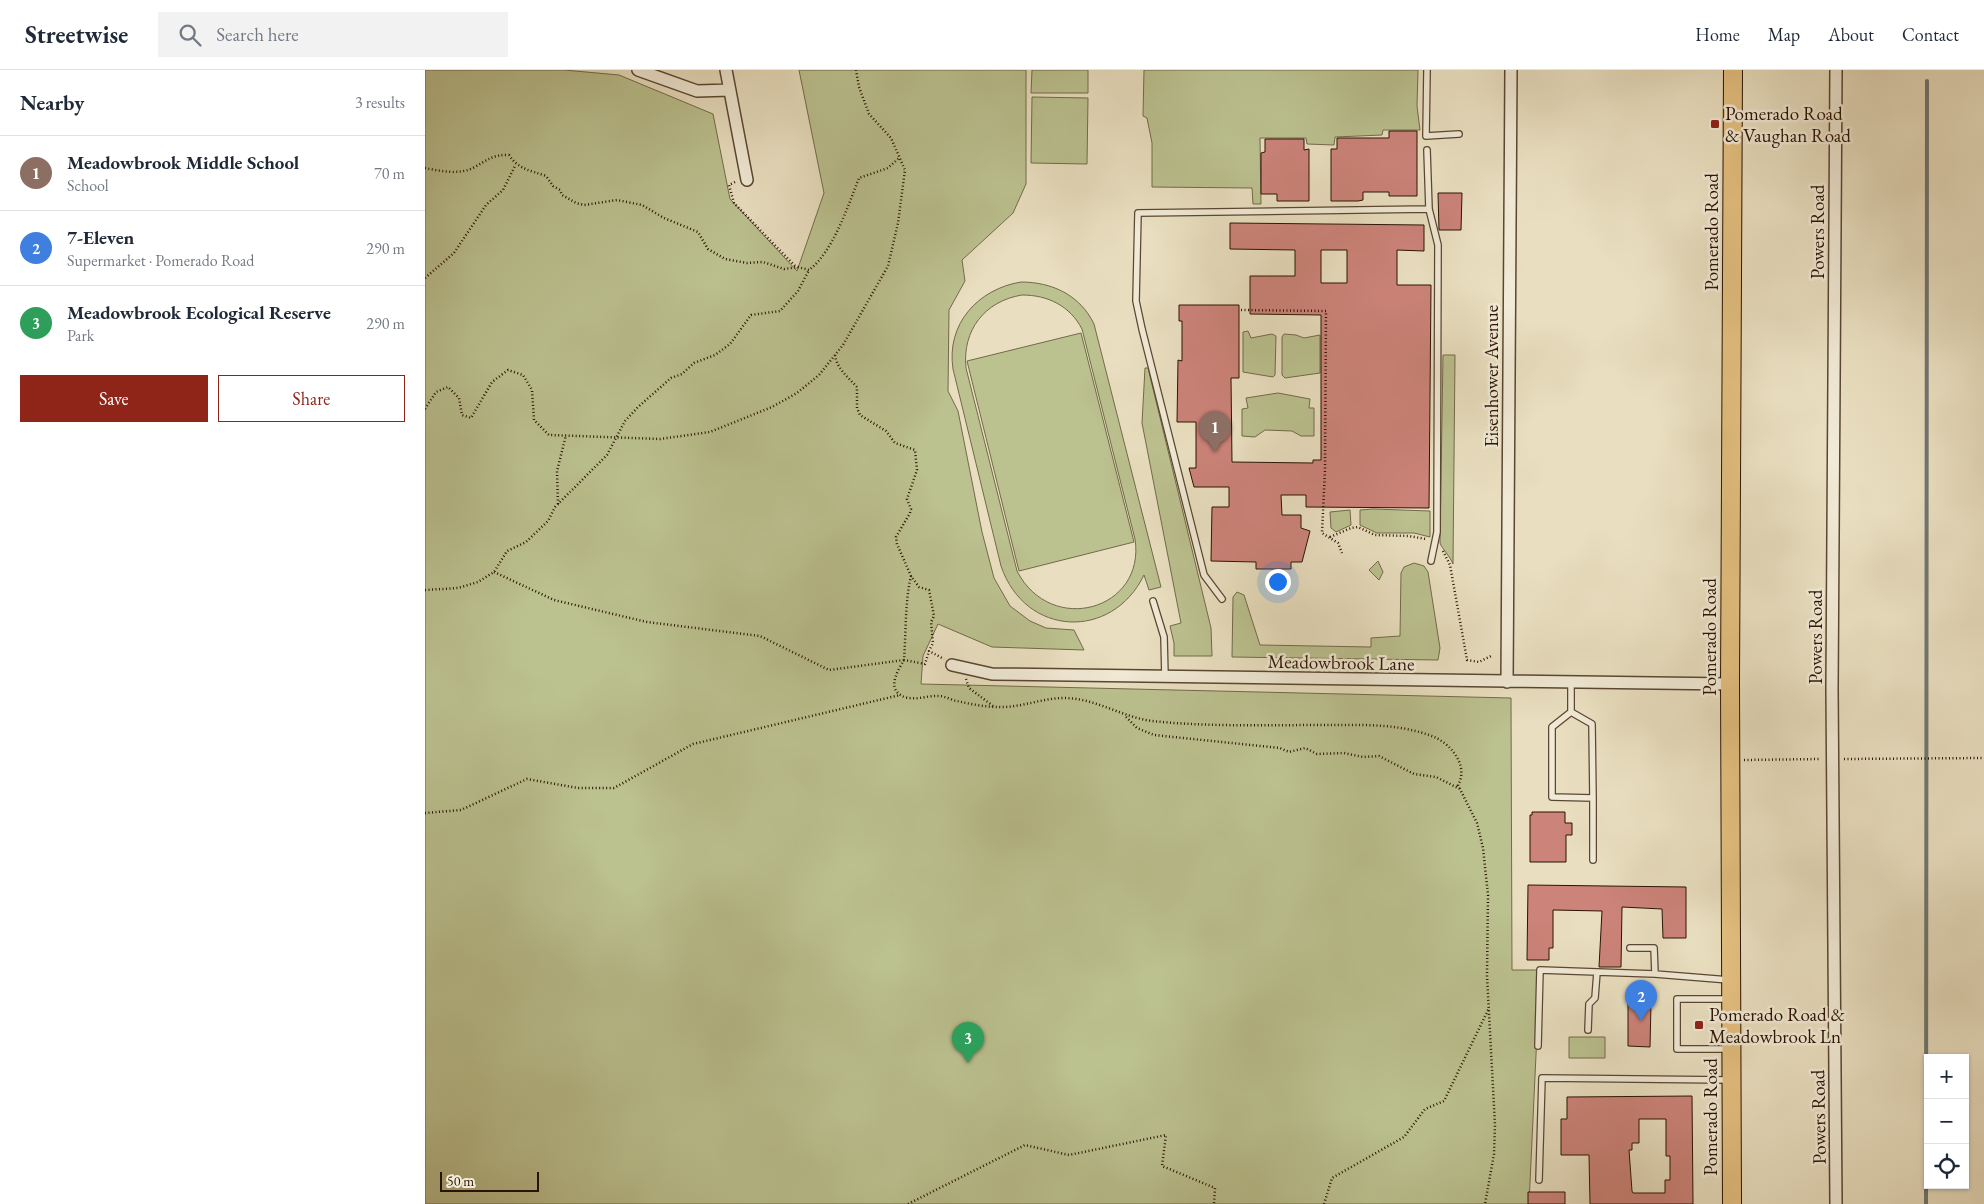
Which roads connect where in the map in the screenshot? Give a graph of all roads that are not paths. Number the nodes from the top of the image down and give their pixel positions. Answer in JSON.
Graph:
{"nodes":[{"id":1,"x":638,"y":70,"type":"edge"},
{"id":2,"x":726,"y":70,"type":"edge"},
{"id":3,"x":1427,"y":70,"type":"edge"},
{"id":4,"x":1511,"y":70,"type":"edge"},
{"id":5,"x":1733,"y":70,"type":"edge"},
{"id":6,"x":1836,"y":70,"type":"edge"},
{"id":7,"x":730,"y":90,"type":"junction"},
{"id":8,"x":1459,"y":134,"type":"dead end"},
{"id":9,"x":1427,"y":150,"type":"dead end"},
{"id":10,"x":747,"y":180,"type":"road end"},
{"id":11,"x":1429,"y":209,"type":"junction"},
{"id":12,"x":1431,"y":560,"type":"dead end"},
{"id":13,"x":1222,"y":599,"type":"dead end"},
{"id":14,"x":1153,"y":601,"type":"dead end"},
{"id":15,"x":953,"y":665,"type":"road end"},
{"id":16,"x":1165,"y":677,"type":"junction"},
{"id":17,"x":1507,"y":682,"type":"junction"},
{"id":18,"x":1571,"y":682,"type":"junction"},
{"id":19,"x":1730,"y":684,"type":"junction"},
{"id":20,"x":1571,"y":712,"type":"junction"},
{"id":21,"x":1593,"y":798,"type":"junction"},
{"id":22,"x":1593,"y":860,"type":"dead end"},
{"id":23,"x":1631,"y":948,"type":"dead end"},
{"id":24,"x":1597,"y":972,"type":"junction"},
{"id":25,"x":1655,"y":974,"type":"junction"},
{"id":26,"x":1731,"y":980,"type":"junction"},
{"id":27,"x":1731,"y":999,"type":"junction"},
{"id":28,"x":1588,"y":1030,"type":"dead end"},
{"id":29,"x":1538,"y":1046,"type":"dead end"},
{"id":30,"x":1731,"y":1049,"type":"junction"},
{"id":31,"x":1731,"y":1080,"type":"junction"},
{"id":32,"x":1539,"y":1180,"type":"dead end"},
{"id":33,"x":1732,"y":1204,"type":"edge"},
{"id":34,"x":1836,"y":1204,"type":"edge"}],
"edges":[{"from":1,"to":7,"type":"street"},
{"from":2,"to":7,"type":"street"},
{"from":3,"to":8,"type":"lane"},
{"from":4,"to":17,"type":"street","name":"Eisenhower Avenue"},
{"from":5,"to":19,"type":"main road","name":"Pomerado Road"},
{"from":6,"to":34,"type":"street","name":"Powers Road"},
{"from":7,"to":10,"type":"street"},
{"from":9,"to":11,"type":"lane"},
{"from":11,"to":12,"type":"lane"},
{"from":11,"to":13,"type":"lane"},
{"from":14,"to":16,"type":"lane"},
{"from":15,"to":16,"type":"street","name":"Meadowbrook Lane"},
{"from":16,"to":17,"type":"street","name":"Meadowbrook Lane"},
{"from":17,"to":18,"type":"street","name":"Meadowbrook Lane"},
{"from":18,"to":19,"type":"street","name":"Meadowbrook Lane"},
{"from":18,"to":20,"type":"lane"},
{"from":19,"to":26,"type":"main road","name":"Pomerado Road"},
{"from":20,"to":21,"type":"lane"},
{"from":20,"to":21,"type":"lane"},
{"from":21,"to":22,"type":"lane"},
{"from":23,"to":25,"type":"lane"},
{"from":24,"to":25,"type":"lane"},
{"from":24,"to":28,"type":"lane"},
{"from":24,"to":29,"type":"lane"},
{"from":25,"to":26,"type":"lane"},
{"from":26,"to":27,"type":"main road","name":"Pomerado Road"},
{"from":27,"to":30,"type":"main road","name":"Pomerado Road"},
{"from":27,"to":30,"type":"lane"},
{"from":30,"to":31,"type":"main road","name":"Pomerado Road"},
{"from":31,"to":32,"type":"lane"},
{"from":31,"to":33,"type":"main road","name":"Pomerado Road"}]}
